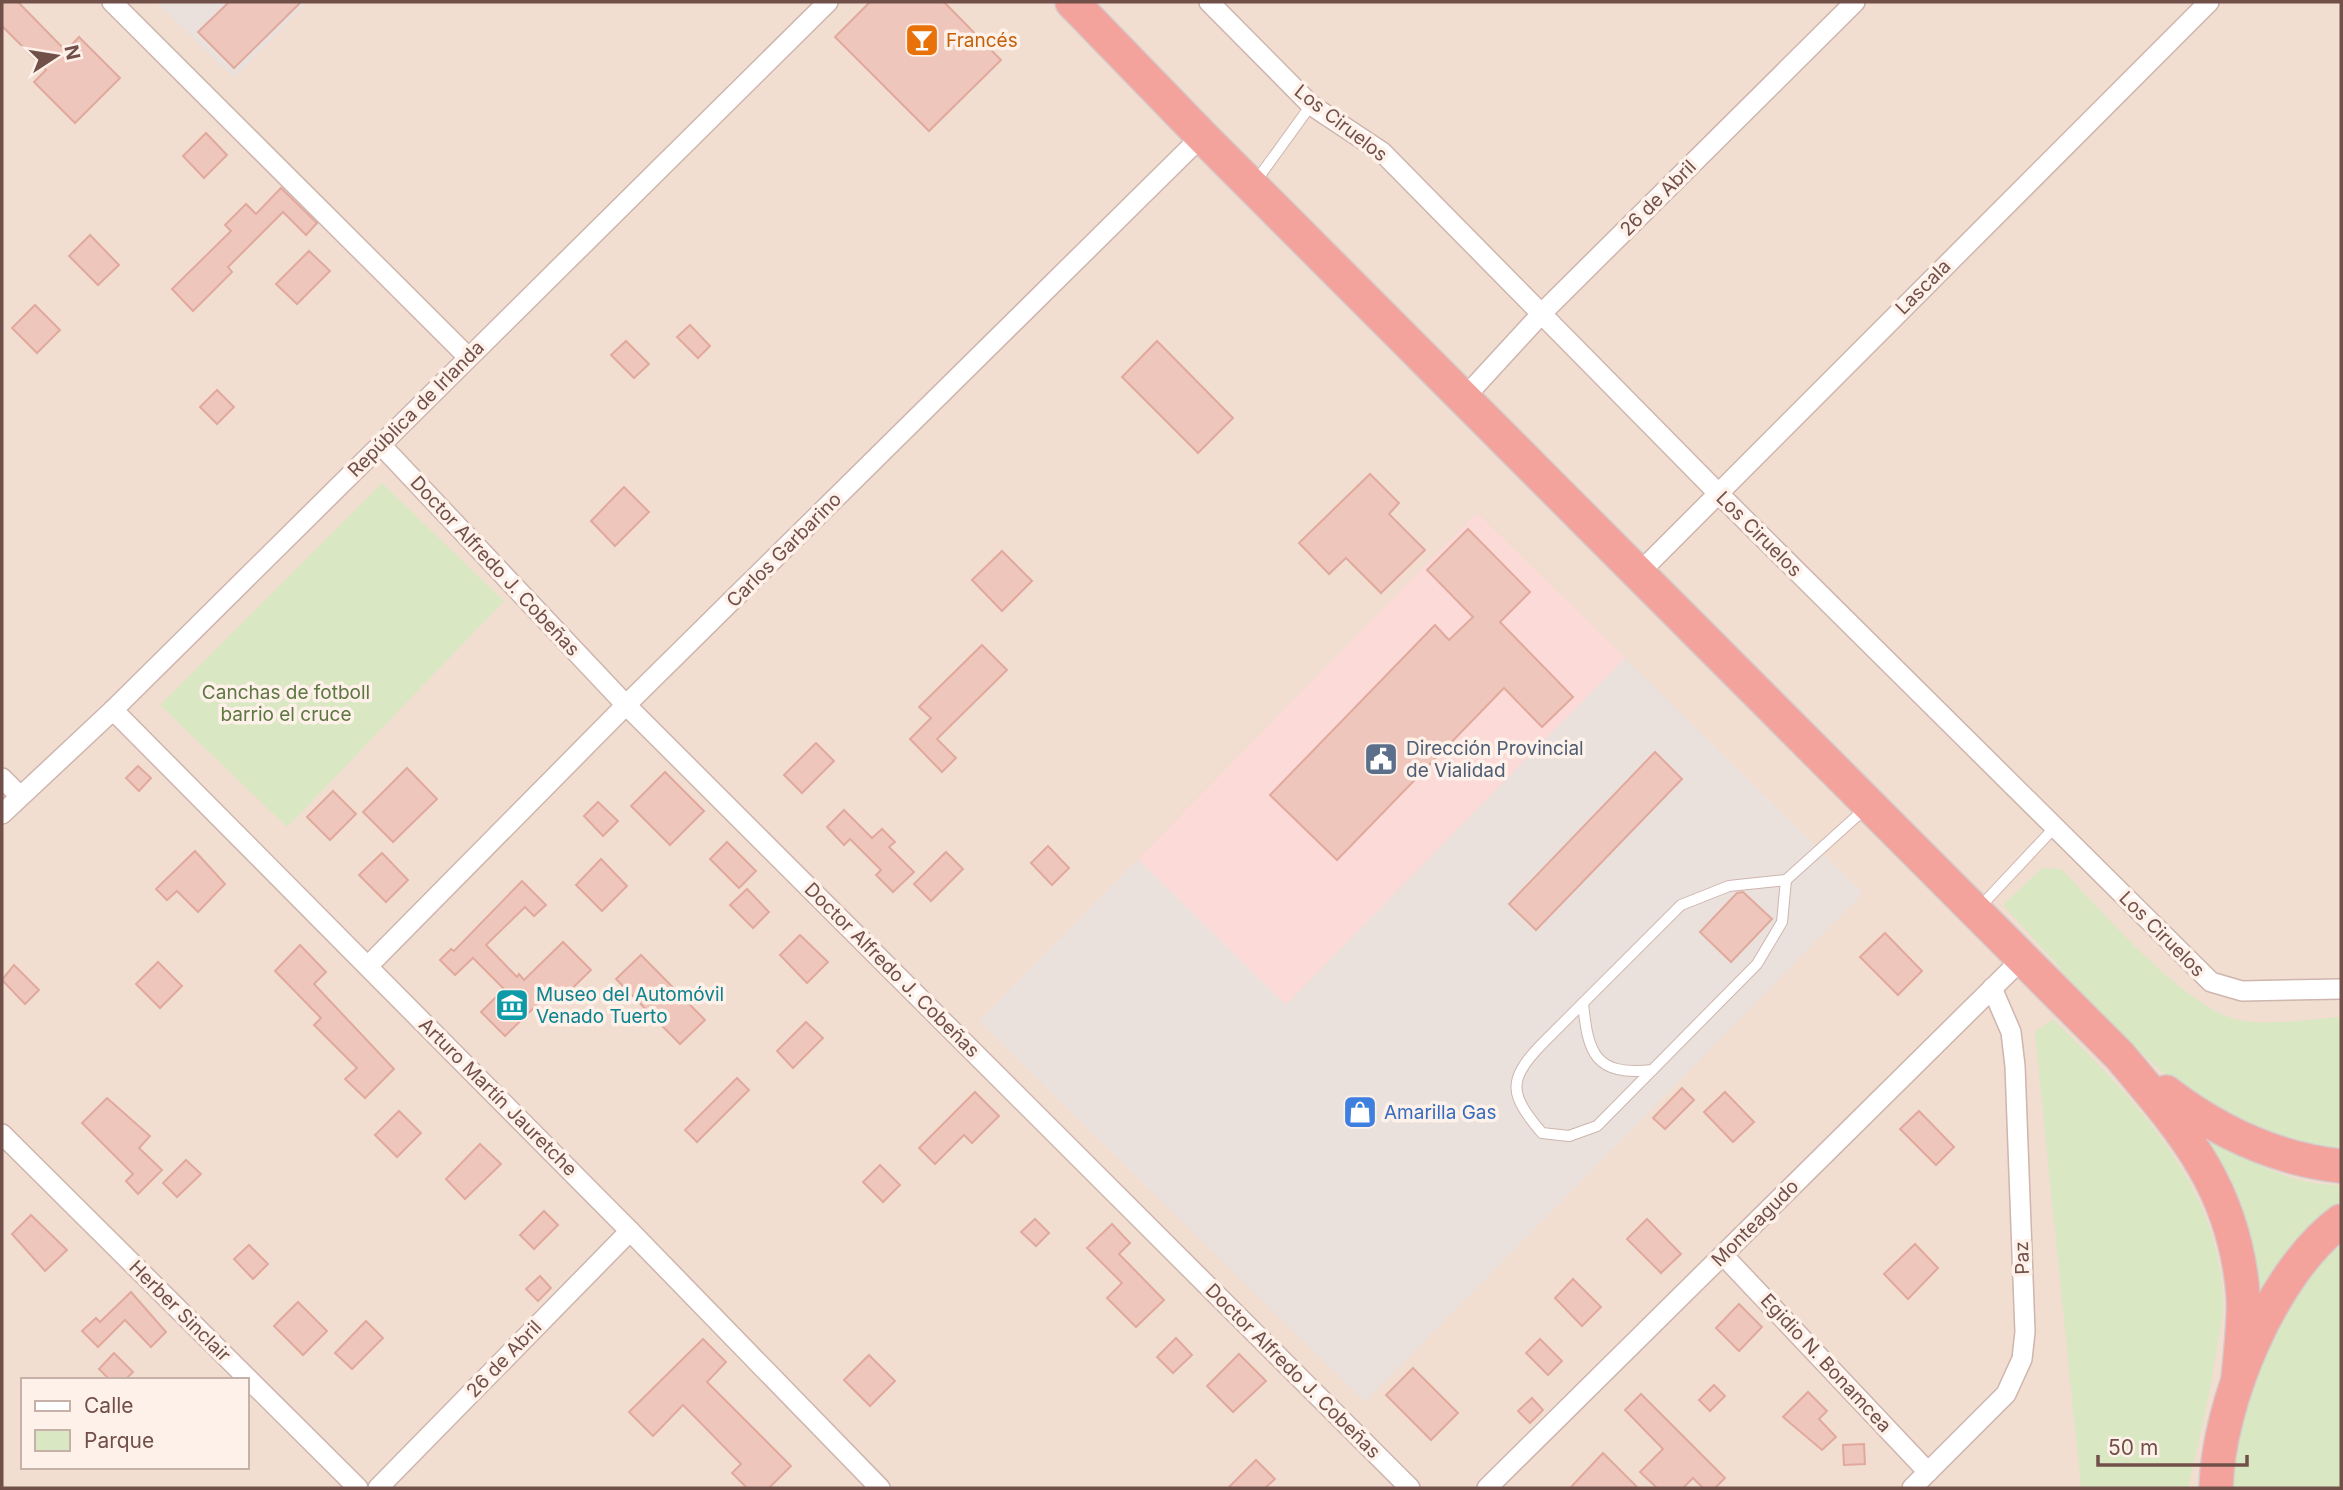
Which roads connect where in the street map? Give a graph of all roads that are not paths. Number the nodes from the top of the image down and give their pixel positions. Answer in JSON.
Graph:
{"nodes":[{"id":1,"x":111,"y":2,"type":"edge"},
{"id":2,"x":828,"y":2,"type":"edge"},
{"id":3,"x":1072,"y":2,"type":"edge"},
{"id":4,"x":1209,"y":2,"type":"edge"},
{"id":5,"x":1855,"y":2,"type":"edge"},
{"id":6,"x":2209,"y":2,"type":"edge"},
{"id":7,"x":1311,"y":105,"type":"junction"},
{"id":8,"x":1202,"y":136,"type":"junction"},
{"id":9,"x":1253,"y":187,"type":"junction"},
{"id":10,"x":1543,"y":312,"type":"junction"},
{"id":11,"x":468,"y":357,"type":"junction"},
{"id":12,"x":1464,"y":398,"type":"junction"},
{"id":13,"x":381,"y":445,"type":"junction"},
{"id":14,"x":1717,"y":492,"type":"junction"},
{"id":15,"x":1639,"y":573,"type":"junction"},
{"id":16,"x":626,"y":705,"type":"junction"},
{"id":17,"x":113,"y":710,"type":"junction"},
{"id":18,"x":2,"y":778,"type":"edge"},
{"id":19,"x":20,"y":796,"type":"junction"},
{"id":20,"x":1870,"y":804,"type":"junction"},
{"id":21,"x":2,"y":814,"type":"edge"},
{"id":22,"x":2055,"y":827,"type":"junction"},
{"id":23,"x":1786,"y":880,"type":"junction"},
{"id":24,"x":1976,"y":911,"type":"junction"},
{"id":25,"x":2023,"y":958,"type":"junction"},
{"id":26,"x":368,"y":966,"type":"junction"},
{"id":27,"x":1992,"y":988,"type":"junction"},
{"id":28,"x":2341,"y":989,"type":"edge"},
{"id":29,"x":1583,"y":1003,"type":"junction"},
{"id":30,"x":2120,"y":1056,"type":"junction"},
{"id":31,"x":1652,"y":1070,"type":"junction"},
{"id":32,"x":2,"y":1134,"type":"edge"},
{"id":33,"x":2341,"y":1166,"type":"edge"},
{"id":34,"x":2341,"y":1221,"type":"edge"},
{"id":35,"x":630,"y":1231,"type":"junction"},
{"id":36,"x":1723,"y":1255,"type":"junction"},
{"id":37,"x":247,"y":1378,"type":"edge"},
{"id":38,"x":248,"y":1379,"type":"edge"},
{"id":39,"x":2238,"y":1380,"type":"junction"},
{"id":40,"x":1928,"y":1472,"type":"junction"},
{"id":41,"x":2214,"y":1481,"type":"edge"},
{"id":42,"x":358,"y":1488,"type":"edge"},
{"id":43,"x":378,"y":1488,"type":"edge"},
{"id":44,"x":880,"y":1488,"type":"edge"},
{"id":45,"x":1410,"y":1488,"type":"edge"},
{"id":46,"x":1487,"y":1488,"type":"edge"},
{"id":47,"x":1912,"y":1488,"type":"edge"}],
"edges":[{"from":1,"to":11,"type":"street"},
{"from":2,"to":11,"type":"street","name":"República de Irlanda"},
{"from":3,"to":8,"type":"highway"},
{"from":4,"to":7,"type":"street","name":"Los Ciruelos"},
{"from":5,"to":10,"type":"street","name":"26 de Abril"},
{"from":6,"to":14,"type":"street","name":"Lascala"},
{"from":7,"to":9,"type":"lane"},
{"from":7,"to":10,"type":"street","name":"Los Ciruelos"},
{"from":8,"to":9,"type":"highway"},
{"from":8,"to":16,"type":"street","name":"Carlos Garbarino"},
{"from":9,"to":12,"type":"highway"},
{"from":10,"to":12,"type":"street","name":"26 de Abril"},
{"from":10,"to":14,"type":"street","name":"Los Ciruelos"},
{"from":11,"to":13,"type":"street","name":"República de Irlanda"},
{"from":12,"to":15,"type":"highway"},
{"from":13,"to":16,"type":"street","name":"Doctor Alfredo J. Cobeñas"},
{"from":13,"to":17,"type":"street","name":"República de Irlanda"},
{"from":14,"to":15,"type":"street","name":"Lascala"},
{"from":14,"to":22,"type":"street","name":"Los Ciruelos"},
{"from":15,"to":20,"type":"highway"},
{"from":16,"to":26,"type":"street","name":"Carlos Garbarino"},
{"from":16,"to":45,"type":"street","name":"Doctor Alfredo J. Cobeñas"},
{"from":17,"to":19,"type":"street","name":"República de Irlanda"},
{"from":17,"to":26,"type":"street","name":"Arturo Martín Jauretche"},
{"from":18,"to":19,"type":"street"},
{"from":19,"to":21,"type":"street","name":"República de Irlanda"},
{"from":20,"to":23,"type":"lane"},
{"from":20,"to":24,"type":"highway"},
{"from":22,"to":24,"type":"lane"},
{"from":22,"to":28,"type":"street","name":"Los Ciruelos"},
{"from":23,"to":29,"type":"lane"},
{"from":23,"to":31,"type":"lane"},
{"from":24,"to":25,"type":"highway"},
{"from":25,"to":27,"type":"street","name":"Monteagudo"},
{"from":25,"to":30,"type":"highway"},
{"from":26,"to":35,"type":"street","name":"Arturo Martín Jauretche"},
{"from":27,"to":36,"type":"street","name":"Monteagudo"},
{"from":27,"to":40,"type":"street","name":"Paz"},
{"from":29,"to":31,"type":"lane"},
{"from":29,"to":31,"type":"lane"},
{"from":30,"to":33,"type":"highway"},
{"from":30,"to":39,"type":"highway"},
{"from":32,"to":37,"type":"street","name":"Herber Sinclair"},
{"from":34,"to":39,"type":"highway"},
{"from":35,"to":43,"type":"street","name":"26 de Abril"},
{"from":35,"to":44,"type":"street","name":"Arturo Martín Jauretche"},
{"from":36,"to":40,"type":"street","name":"Egidio N. Bonamcea"},
{"from":36,"to":46,"type":"street","name":"Monteagudo"},
{"from":38,"to":42,"type":"street","name":"Herber Sinclair"},
{"from":39,"to":41,"type":"highway"},
{"from":40,"to":47,"type":"street","name":"Paz"}]}
